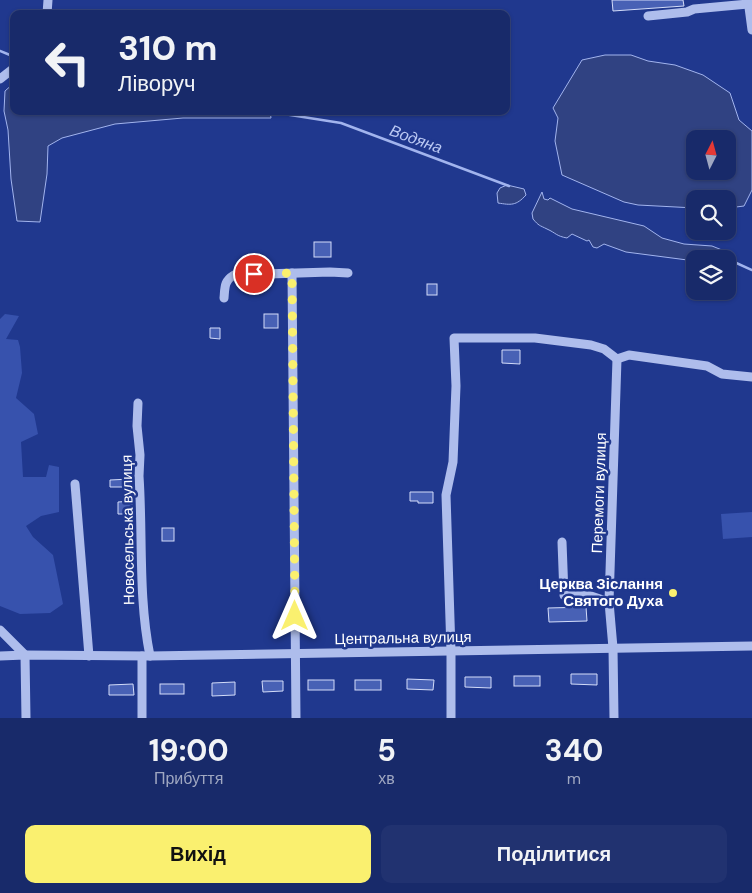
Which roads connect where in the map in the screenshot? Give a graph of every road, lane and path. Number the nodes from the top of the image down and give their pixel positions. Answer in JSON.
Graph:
{"nodes":[{"id":1,"x":748,"y":2,"type":"edge"},
{"id":2,"x":648,"y":16,"type":"dead end"},
{"id":3,"x":752,"y":30,"type":"edge"},
{"id":4,"x":10,"y":71,"type":"edge"},
{"id":5,"x":0,"y":79,"type":"edge"},
{"id":6,"x":292,"y":273,"type":"junction"},
{"id":7,"x":348,"y":273,"type":"dead end"},
{"id":8,"x":224,"y":298,"type":"dead end"},
{"id":9,"x":617,"y":359,"type":"junction"},
{"id":10,"x":752,"y":376,"type":"edge"},
{"id":11,"x":138,"y":402,"type":"dead end"},
{"id":12,"x":74,"y":484,"type":"dead end"},
{"id":13,"x":562,"y":542,"type":"dead end"},
{"id":14,"x":609,"y":602,"type":"junction"},
{"id":15,"x":0,"y":630,"type":"edge"},
{"id":16,"x":752,"y":646,"type":"edge"},
{"id":17,"x":613,"y":648,"type":"junction"},
{"id":18,"x":451,"y":651,"type":"junction"},
{"id":19,"x":295,"y":654,"type":"junction"},
{"id":20,"x":26,"y":655,"type":"junction"},
{"id":21,"x":0,"y":656,"type":"edge"},
{"id":22,"x":89,"y":656,"type":"junction"},
{"id":23,"x":146,"y":656,"type":"junction"},
{"id":24,"x":26,"y":718,"type":"edge"},
{"id":25,"x":142,"y":718,"type":"edge"},
{"id":26,"x":296,"y":718,"type":"edge"},
{"id":27,"x":451,"y":718,"type":"edge"},
{"id":28,"x":614,"y":718,"type":"edge"}],
"edges":[{"from":1,"to":2,"type":"street"},
{"from":1,"to":3,"type":"street"},
{"from":4,"to":5,"type":"street"},
{"from":6,"to":7,"type":"street"},
{"from":6,"to":8,"type":"street"},
{"from":6,"to":19,"type":"street"},
{"from":9,"to":10,"type":"street"},
{"from":9,"to":14,"type":"street","name":"Перемоги вулиця"},
{"from":9,"to":18,"type":"street"},
{"from":11,"to":23,"type":"street","name":"Новосельська вулиця"},
{"from":12,"to":22,"type":"street"},
{"from":13,"to":14,"type":"street"},
{"from":14,"to":17,"type":"street","name":"Перемоги вулиця"},
{"from":15,"to":20,"type":"street"},
{"from":16,"to":17,"type":"street","name":"Центральна вулиця"},
{"from":17,"to":18,"type":"street","name":"Центральна вулиця"},
{"from":17,"to":28,"type":"street","name":"Перемоги вулиця"},
{"from":18,"to":19,"type":"street","name":"Центральна вулиця"},
{"from":18,"to":27,"type":"street"},
{"from":19,"to":23,"type":"street","name":"Центральна вулиця"},
{"from":19,"to":26,"type":"street"},
{"from":20,"to":21,"type":"street","name":"Центральна вулиця"},
{"from":20,"to":22,"type":"street","name":"Центральна вулиця"},
{"from":20,"to":24,"type":"street"},
{"from":22,"to":23,"type":"street","name":"Центральна вулиця"},
{"from":23,"to":25,"type":"street","name":"Новосельська вулиця"}]}
